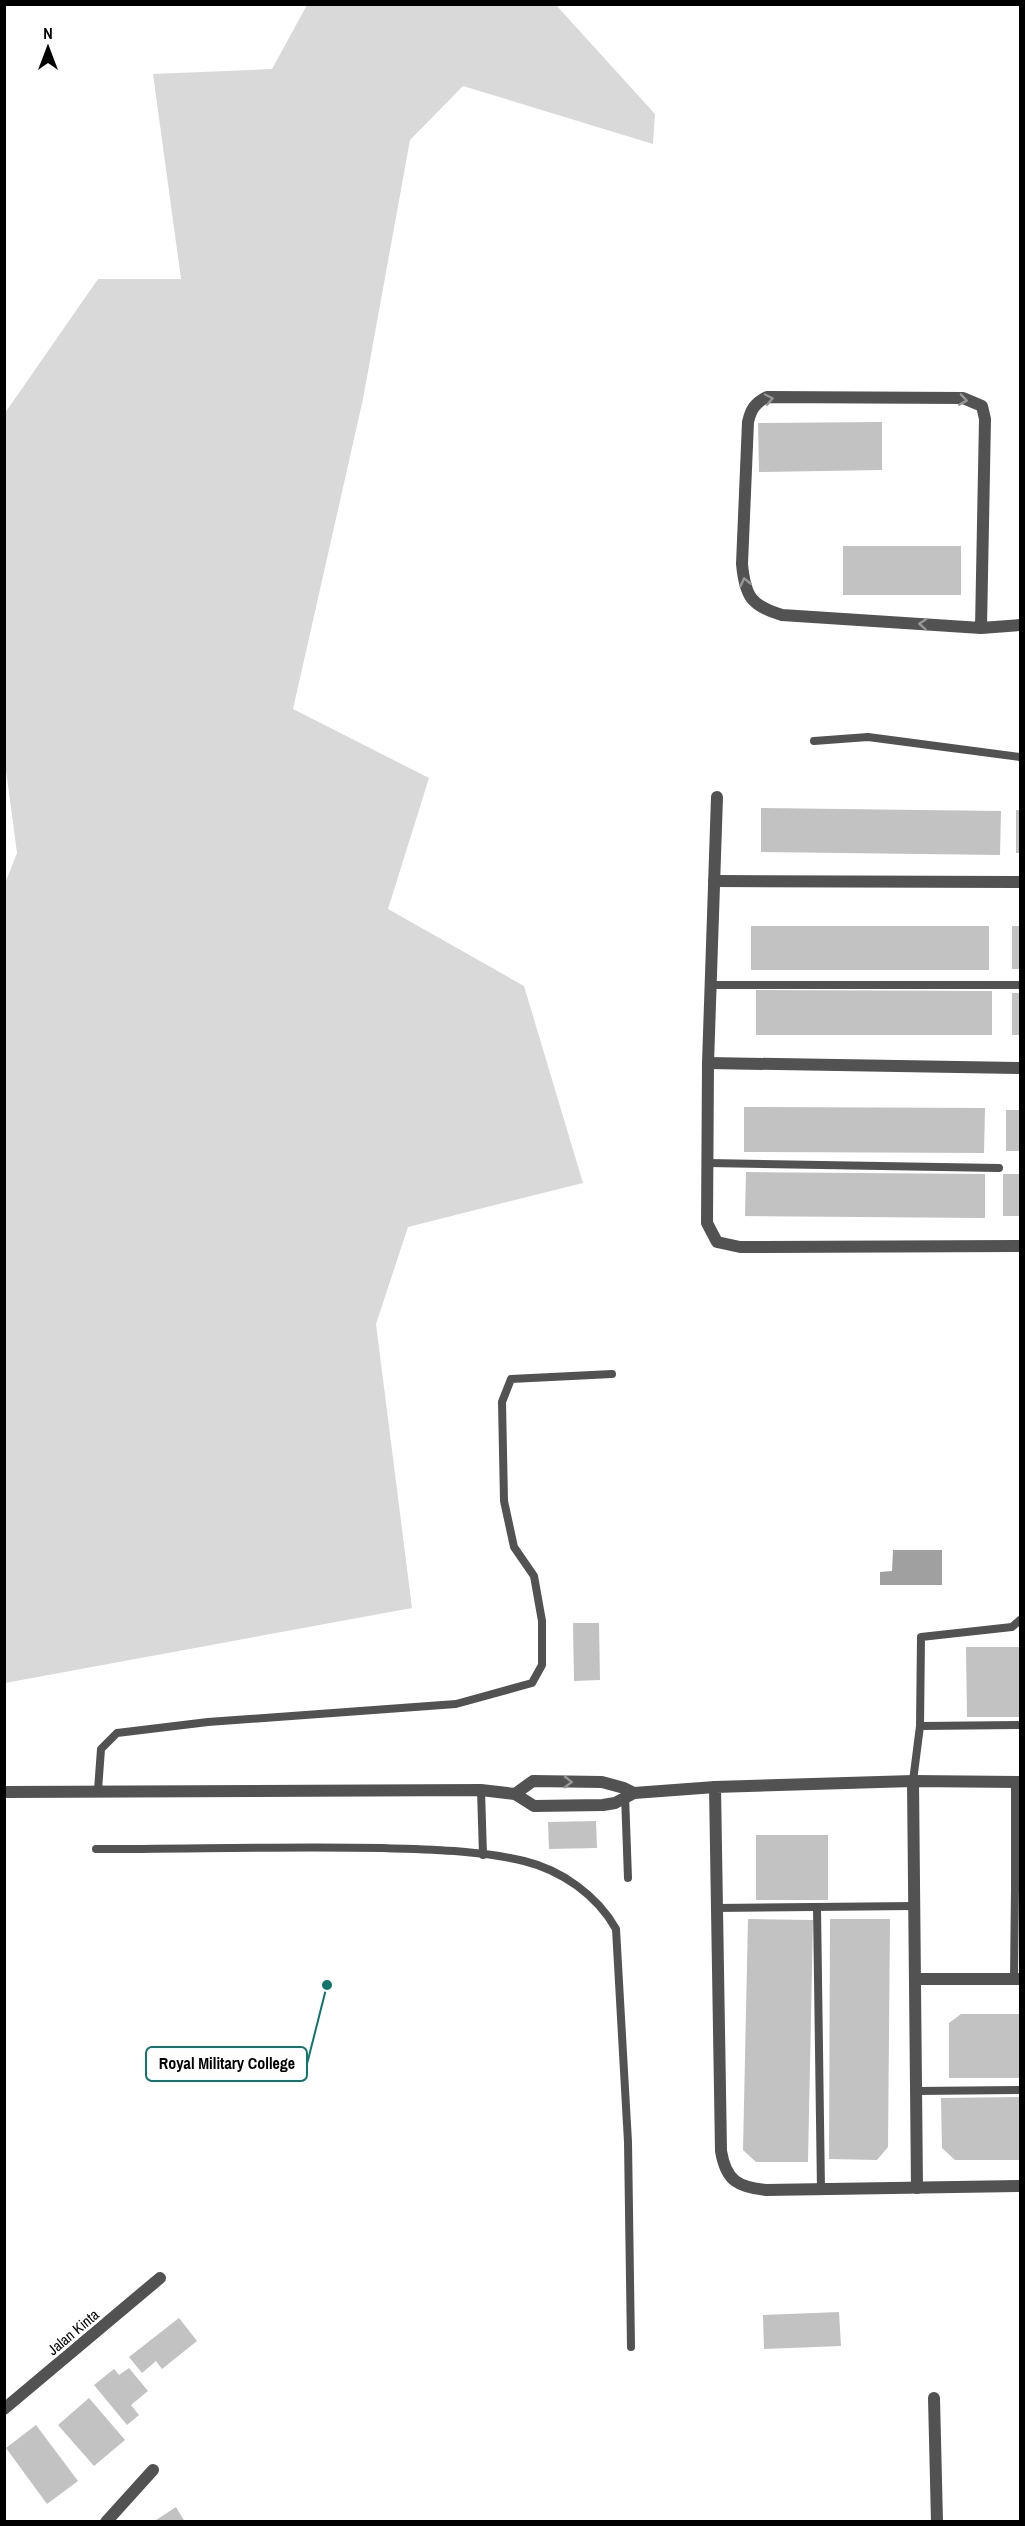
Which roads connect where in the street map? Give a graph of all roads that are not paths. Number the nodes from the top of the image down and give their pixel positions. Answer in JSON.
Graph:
{"nodes":[{"id":1,"x":1020,"y":625,"type":"edge"},
{"id":2,"x":981,"y":628,"type":"junction"},
{"id":3,"x":814,"y":741,"type":"dead end"},
{"id":4,"x":1020,"y":757,"type":"edge"},
{"id":5,"x":717,"y":797,"type":"dead end"},
{"id":6,"x":714,"y":881,"type":"junction"},
{"id":7,"x":1020,"y":882,"type":"edge"},
{"id":8,"x":711,"y":985,"type":"junction"},
{"id":9,"x":1020,"y":985,"type":"edge"},
{"id":10,"x":708,"y":1063,"type":"junction"},
{"id":11,"x":1020,"y":1068,"type":"edge"},
{"id":12,"x":708,"y":1163,"type":"junction"},
{"id":13,"x":999,"y":1168,"type":"dead end"},
{"id":14,"x":1020,"y":1246,"type":"edge"},
{"id":15,"x":612,"y":1374,"type":"dead end"},
{"id":16,"x":1020,"y":1620,"type":"edge"},
{"id":17,"x":1020,"y":1725,"type":"edge"},
{"id":18,"x":920,"y":1726,"type":"junction"},
{"id":19,"x":913,"y":1781,"type":"junction"},
{"id":20,"x":1018,"y":1782,"type":"edge"},
{"id":21,"x":715,"y":1787,"type":"junction"},
{"id":22,"x":98,"y":1790,"type":"junction"},
{"id":23,"x":481,"y":1790,"type":"junction"},
{"id":24,"x":4,"y":1792,"type":"edge"},
{"id":25,"x":628,"y":1793,"type":"junction"},
{"id":26,"x":515,"y":1794,"type":"junction"},
{"id":27,"x":96,"y":1849,"type":"dead end"},
{"id":28,"x":483,"y":1855,"type":"junction"},
{"id":29,"x":628,"y":1878,"type":"dead end"},
{"id":30,"x":1018,"y":1887,"type":"edge"},
{"id":31,"x":914,"y":1906,"type":"junction"},
{"id":32,"x":715,"y":1908,"type":"junction"},
{"id":33,"x":817,"y":1908,"type":"junction"},
{"id":34,"x":915,"y":1979,"type":"junction"},
{"id":35,"x":1017,"y":1979,"type":"edge"},
{"id":36,"x":1020,"y":2090,"type":"edge"},
{"id":37,"x":916,"y":2091,"type":"junction"},
{"id":38,"x":1020,"y":2186,"type":"edge"},
{"id":39,"x":917,"y":2188,"type":"junction"},
{"id":40,"x":821,"y":2190,"type":"junction"},
{"id":41,"x":160,"y":2278,"type":"dead end"},
{"id":42,"x":631,"y":2347,"type":"dead end"},
{"id":43,"x":934,"y":2398,"type":"dead end"},
{"id":44,"x":4,"y":2409,"type":"edge"},
{"id":45,"x":153,"y":2470,"type":"dead end"},
{"id":46,"x":106,"y":2522,"type":"edge"},
{"id":47,"x":937,"y":2522,"type":"edge"}],
"edges":[{"from":1,"to":2,"type":"street"},
{"from":2,"to":2,"type":"street","one_way":true},
{"from":3,"to":4,"type":"lane"},
{"from":5,"to":6,"type":"street"},
{"from":6,"to":7,"type":"street"},
{"from":6,"to":8,"type":"street"},
{"from":8,"to":9,"type":"lane"},
{"from":8,"to":10,"type":"street"},
{"from":10,"to":11,"type":"street"},
{"from":10,"to":12,"type":"street"},
{"from":12,"to":13,"type":"lane"},
{"from":12,"to":14,"type":"street"},
{"from":15,"to":22,"type":"lane"},
{"from":16,"to":18,"type":"lane"},
{"from":17,"to":18,"type":"lane"},
{"from":18,"to":19,"type":"lane"},
{"from":19,"to":20,"type":"street"},
{"from":19,"to":21,"type":"street"},
{"from":19,"to":31,"type":"street"},
{"from":20,"to":30,"type":"lane"},
{"from":21,"to":25,"type":"street"},
{"from":21,"to":32,"type":"street"},
{"from":22,"to":23,"type":"street"},
{"from":22,"to":24,"type":"street"},
{"from":23,"to":26,"type":"street"},
{"from":23,"to":28,"type":"lane"},
{"from":25,"to":26,"type":"street"},
{"from":26,"to":25,"type":"street","one_way":true},
{"from":25,"to":29,"type":"lane"},
{"from":27,"to":28,"type":"lane"},
{"from":28,"to":42,"type":"lane"},
{"from":30,"to":35,"type":"lane"},
{"from":31,"to":33,"type":"lane"},
{"from":31,"to":34,"type":"street"},
{"from":32,"to":33,"type":"lane"},
{"from":32,"to":40,"type":"street"},
{"from":33,"to":40,"type":"lane"},
{"from":34,"to":35,"type":"street"},
{"from":34,"to":37,"type":"street"},
{"from":36,"to":37,"type":"lane"},
{"from":37,"to":39,"type":"street"},
{"from":38,"to":39,"type":"street"},
{"from":39,"to":40,"type":"street"},
{"from":41,"to":44,"type":"street","name":"Jalan Kinta"},
{"from":43,"to":47,"type":"street"},
{"from":45,"to":46,"type":"street"}]}
